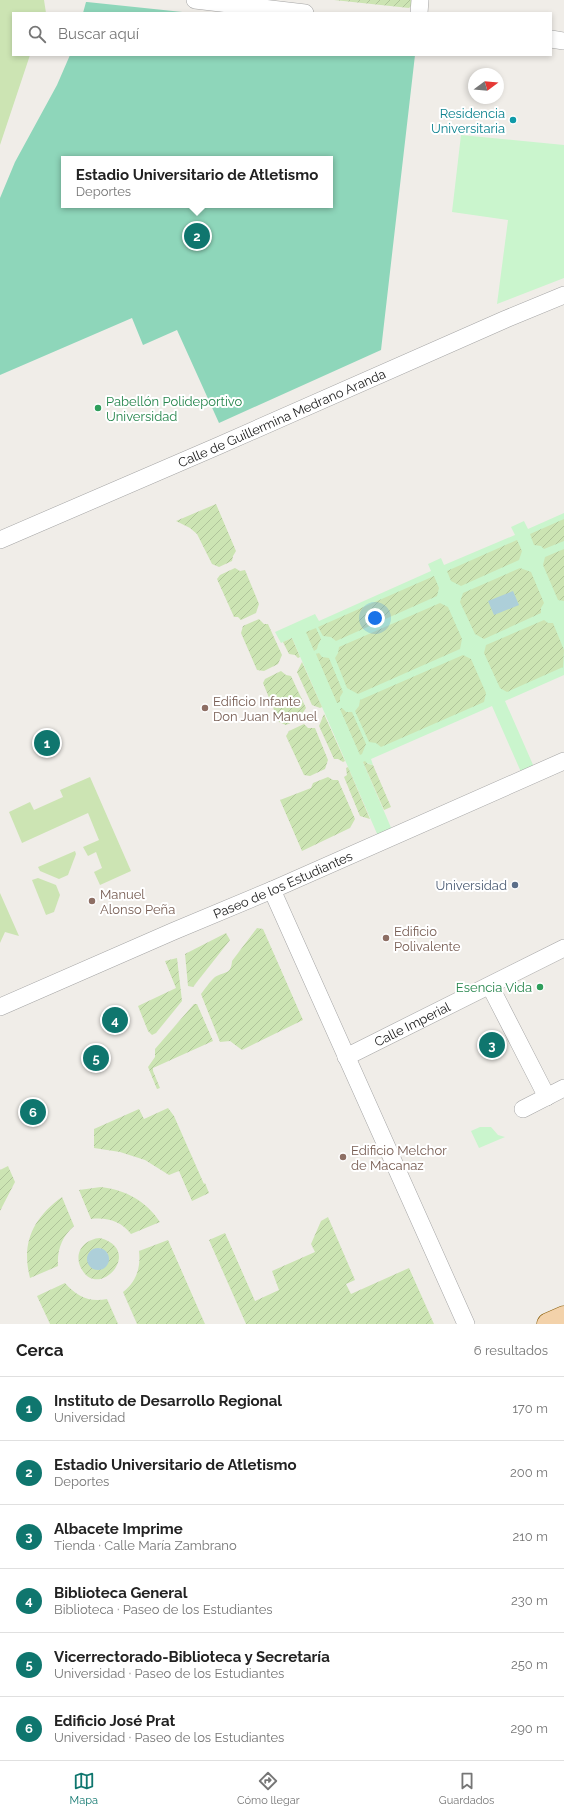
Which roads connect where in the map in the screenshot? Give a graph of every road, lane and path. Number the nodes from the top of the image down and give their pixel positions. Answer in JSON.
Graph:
{"nodes":[{"id":1,"x":195,"y":0,"type":"edge"},
{"id":2,"x":420,"y":0,"type":"edge"},
{"id":3,"x":273,"y":5,"type":"edge"},
{"id":4,"x":301,"y":12,"type":"edge"},
{"id":5,"x":419,"y":12,"type":"edge"},
{"id":6,"x":552,"y":39,"type":"edge"},
{"id":7,"x":564,"y":40,"type":"edge"},
{"id":8,"x":564,"y":295,"type":"edge"},
{"id":9,"x":0,"y":540,"type":"edge"},
{"id":10,"x":564,"y":761,"type":"edge"},
{"id":11,"x":272,"y":890,"type":"junction"},
{"id":12,"x":564,"y":948,"type":"edge"},
{"id":13,"x":490,"y":986,"type":"junction"},
{"id":14,"x":0,"y":1007,"type":"edge"},
{"id":15,"x":346,"y":1057,"type":"junction"},
{"id":16,"x":564,"y":1088,"type":"edge"},
{"id":17,"x":547,"y":1097,"type":"junction"},
{"id":18,"x":523,"y":1109,"type":"dead end"},
{"id":19,"x":564,"y":1317,"type":"edge"},
{"id":20,"x":466,"y":1324,"type":"edge"},
{"id":21,"x":548,"y":1324,"type":"edge"}],
"edges":[{"from":1,"to":3,"type":"street"},
{"from":2,"to":5,"type":"street"},
{"from":3,"to":4,"type":"street"},
{"from":6,"to":7,"type":"street"},
{"from":8,"to":9,"type":"street","name":"Calle de Guillermina Medrano Aranda"},
{"from":10,"to":11,"type":"street","name":"Paseo de los Estudiantes"},
{"from":11,"to":14,"type":"street","name":"Paseo de los Estudiantes"},
{"from":11,"to":15,"type":"street"},
{"from":12,"to":13,"type":"street","name":"Calle Imperial"},
{"from":13,"to":15,"type":"street","name":"Calle Imperial"},
{"from":13,"to":17,"type":"street"},
{"from":15,"to":20,"type":"street"},
{"from":16,"to":17,"type":"street"},
{"from":17,"to":18,"type":"street"},
{"from":19,"to":21,"type":"main road"}]}
